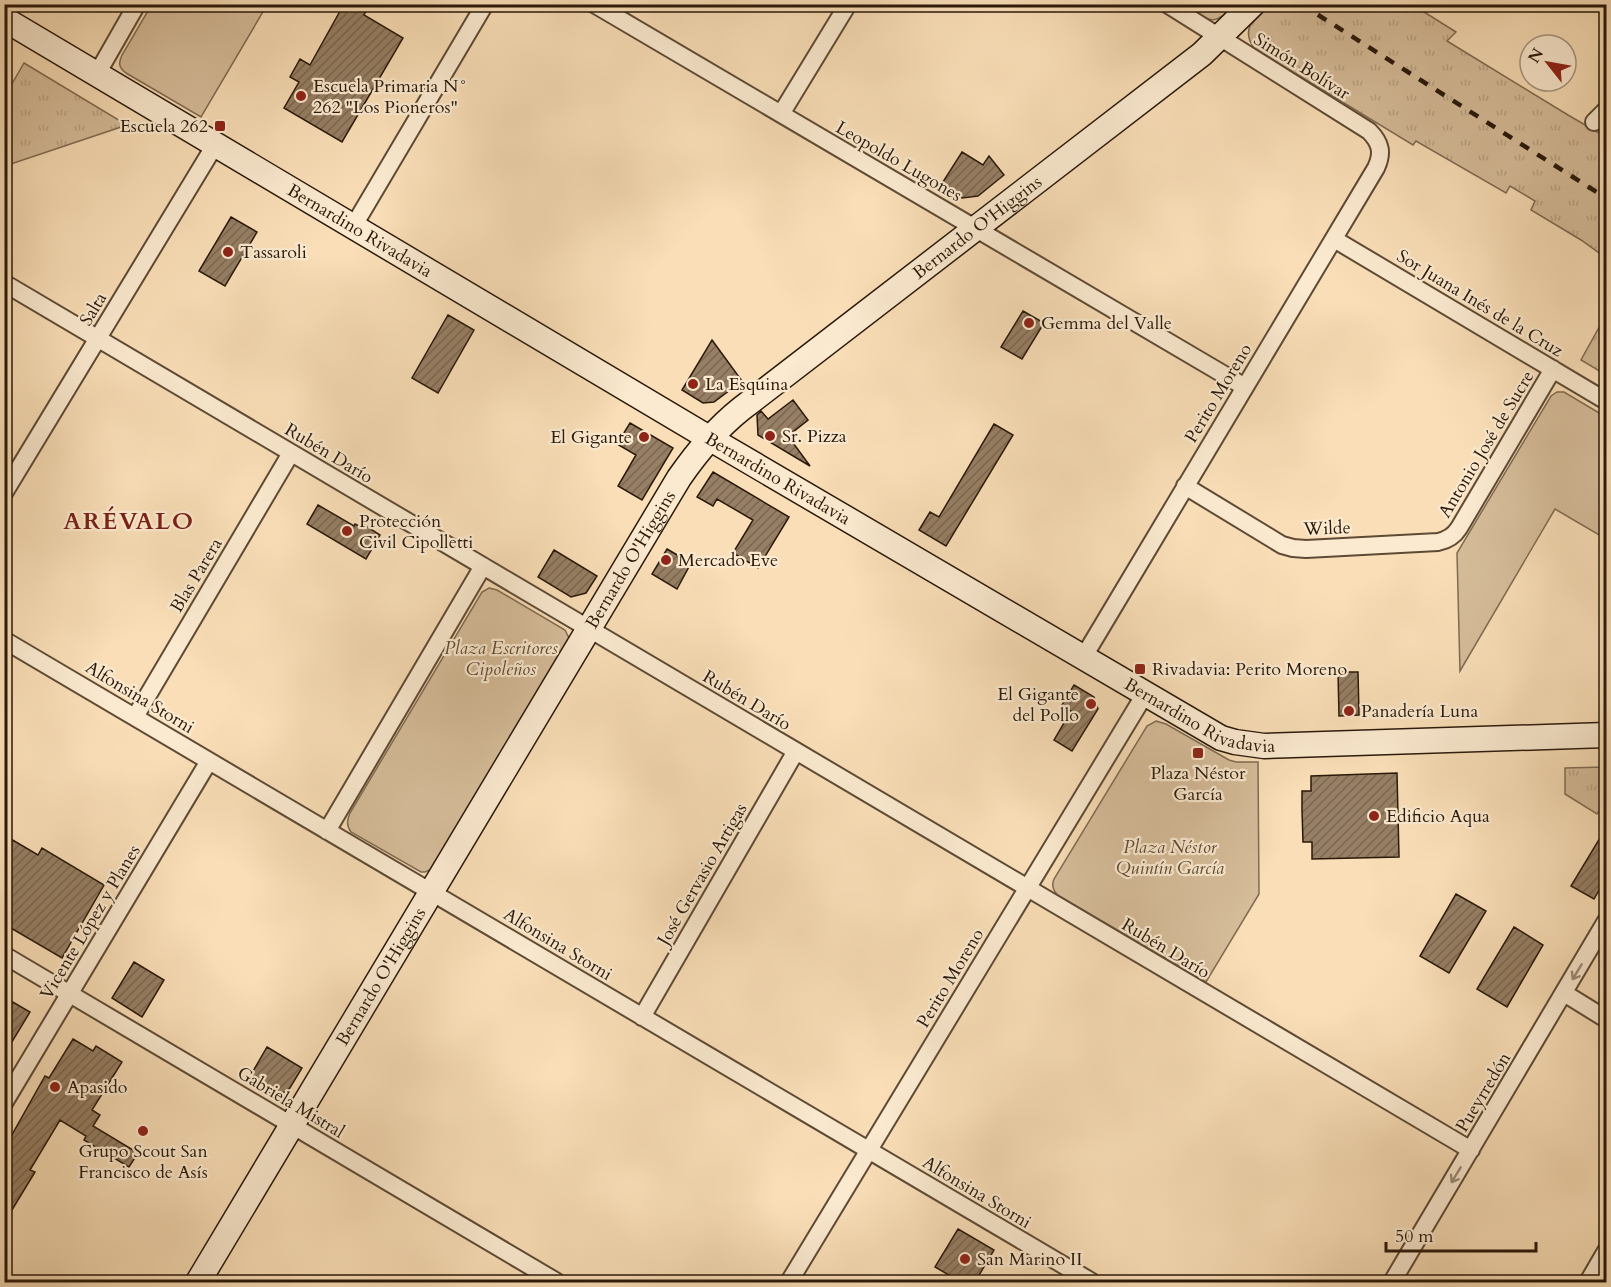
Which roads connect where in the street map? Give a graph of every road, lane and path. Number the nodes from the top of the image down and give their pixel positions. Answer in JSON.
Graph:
{"nodes":[{"id":1,"x":137,"y":4,"type":"edge"},
{"id":2,"x":485,"y":4,"type":"edge"},
{"id":3,"x":594,"y":4,"type":"edge"},
{"id":4,"x":848,"y":4,"type":"edge"},
{"id":5,"x":1167,"y":4,"type":"edge"},
{"id":6,"x":1253,"y":4,"type":"edge"},
{"id":7,"x":4,"y":19,"type":"edge"},
{"id":8,"x":1220,"y":37,"type":"junction"},
{"id":9,"x":97,"y":74,"type":"junction"},
{"id":10,"x":781,"y":114,"type":"junction"},
{"id":11,"x":215,"y":145,"type":"junction"},
{"id":12,"x":1380,"y":147,"type":"joint"},
{"id":13,"x":353,"y":227,"type":"junction"},
{"id":14,"x":975,"y":228,"type":"junction"},
{"id":15,"x":1334,"y":239,"type":"junction"},
{"id":16,"x":4,"y":283,"type":"edge"},
{"id":17,"x":98,"y":338,"type":"junction"},
{"id":18,"x":1553,"y":369,"type":"junction"},
{"id":19,"x":1245,"y":387,"type":"junction"},
{"id":20,"x":1606,"y":401,"type":"edge"},
{"id":21,"x":709,"y":438,"type":"junction"},
{"id":22,"x":291,"y":453,"type":"junction"},
{"id":23,"x":1185,"y":486,"type":"junction"},
{"id":24,"x":4,"y":493,"type":"edge"},
{"id":25,"x":1450,"y":538,"type":"joint"},
{"id":26,"x":483,"y":566,"type":"junction"},
{"id":27,"x":589,"y":629,"type":"junction"},
{"id":28,"x":4,"y":640,"type":"edge"},
{"id":29,"x":1083,"y":658,"type":"junction"},
{"id":30,"x":1144,"y":694,"type":"junction"},
{"id":31,"x":135,"y":717,"type":"junction"},
{"id":32,"x":1606,"y":735,"type":"edge"},
{"id":33,"x":796,"y":751,"type":"junction"},
{"id":34,"x":209,"y":760,"type":"junction"},
{"id":35,"x":327,"y":831,"type":"junction"},
{"id":36,"x":1027,"y":888,"type":"junction"},
{"id":37,"x":431,"y":892,"type":"junction"},
{"id":38,"x":1606,"y":921,"type":"edge"},
{"id":39,"x":4,"y":955,"type":"edge"},
{"id":40,"x":1564,"y":993,"type":"junction"},
{"id":41,"x":70,"y":994,"type":"junction"},
{"id":42,"x":642,"y":1017,"type":"junction"},
{"id":43,"x":1606,"y":1018,"type":"edge"},
{"id":44,"x":4,"y":1103,"type":"edge"},
{"id":45,"x":292,"y":1125,"type":"junction"},
{"id":46,"x":1470,"y":1150,"type":"junction"},
{"id":47,"x":869,"y":1151,"type":"junction"},
{"id":48,"x":1606,"y":1251,"type":"edge"},
{"id":49,"x":198,"y":1282,"type":"edge"},
{"id":50,"x":557,"y":1282,"type":"edge"},
{"id":51,"x":789,"y":1282,"type":"edge"},
{"id":52,"x":1092,"y":1282,"type":"edge"},
{"id":53,"x":1392,"y":1282,"type":"edge"},
{"id":54,"x":1588,"y":1282,"type":"edge"}],
"edges":[{"from":1,"to":9,"type":"street"},
{"from":2,"to":13,"type":"street"},
{"from":3,"to":10,"type":"street","name":"Leopoldo Lugones"},
{"from":4,"to":10,"type":"street"},
{"from":5,"to":8,"type":"street","name":"Simón Bolívar"},
{"from":6,"to":8,"type":"main road","name":"Bernardo O'Higgins"},
{"from":7,"to":9,"type":"main road","name":"Bernardino Rivadavia"},
{"from":8,"to":12,"type":"street","name":"Simón Bolívar"},
{"from":8,"to":14,"type":"main road","name":"Bernardo O'Higgins"},
{"from":9,"to":11,"type":"main road","name":"Bernardino Rivadavia"},
{"from":10,"to":14,"type":"street","name":"Leopoldo Lugones"},
{"from":11,"to":13,"type":"main road","name":"Bernardino Rivadavia"},
{"from":11,"to":17,"type":"street","name":"Salta"},
{"from":12,"to":15,"type":"street","name":"Perito Moreno"},
{"from":13,"to":21,"type":"main road","name":"Bernardino Rivadavia"},
{"from":14,"to":19,"type":"street","name":"Leopoldo Lugones"},
{"from":14,"to":21,"type":"main road","name":"Bernardo O'Higgins"},
{"from":15,"to":18,"type":"street","name":"Sor Juana Inés de la Cruz"},
{"from":15,"to":19,"type":"street","name":"Perito Moreno"},
{"from":16,"to":17,"type":"street","name":"Rubén Darío"},
{"from":17,"to":22,"type":"street","name":"Rubén Darío"},
{"from":17,"to":24,"type":"street","name":"Salta"},
{"from":18,"to":20,"type":"street","name":"Sor Juana Inés de la Cruz"},
{"from":18,"to":25,"type":"street","name":"Antonio José de Sucre"},
{"from":19,"to":23,"type":"street","name":"Perito Moreno"},
{"from":21,"to":27,"type":"main road","name":"Bernardo O'Higgins"},
{"from":21,"to":29,"type":"main road","name":"Bernardino Rivadavia"},
{"from":22,"to":26,"type":"street","name":"Rubén Darío"},
{"from":22,"to":31,"type":"street","name":"Blas Parera"},
{"from":23,"to":25,"type":"street","name":"Wilde"},
{"from":23,"to":29,"type":"street","name":"Perito Moreno"},
{"from":26,"to":27,"type":"street","name":"Rubén Darío"},
{"from":26,"to":35,"type":"street"},
{"from":27,"to":33,"type":"street","name":"Rubén Darío"},
{"from":27,"to":37,"type":"main road","name":"Bernardo O'Higgins"},
{"from":28,"to":31,"type":"street","name":"Alfonsina Storni"},
{"from":29,"to":30,"type":"main road","name":"Bernardino Rivadavia"},
{"from":30,"to":32,"type":"main road","name":"Bernardino Rivadavia"},
{"from":30,"to":36,"type":"street","name":"Perito Moreno"},
{"from":31,"to":34,"type":"street","name":"Alfonsina Storni"},
{"from":33,"to":36,"type":"street","name":"Rubén Darío"},
{"from":33,"to":42,"type":"street","name":"José Gervasio Artigas"},
{"from":34,"to":35,"type":"street","name":"Alfonsina Storni"},
{"from":34,"to":41,"type":"street","name":"Vicente López y Planes"},
{"from":35,"to":37,"type":"street","name":"Alfonsina Storni"},
{"from":36,"to":46,"type":"street","name":"Rubén Darío"},
{"from":36,"to":47,"type":"street","name":"Perito Moreno"},
{"from":37,"to":42,"type":"street","name":"Alfonsina Storni"},
{"from":37,"to":45,"type":"main road","name":"Bernardo O'Higgins"},
{"from":38,"to":40,"type":"street","name":"Pueyrredón","one_way":true},
{"from":39,"to":41,"type":"street","name":"Gabriela Mistral"},
{"from":40,"to":43,"type":"street"},
{"from":40,"to":46,"type":"street","name":"Pueyrredón"},
{"from":41,"to":44,"type":"street","name":"Vicente López y Planes"},
{"from":41,"to":45,"type":"street","name":"Gabriela Mistral"},
{"from":42,"to":47,"type":"street","name":"Alfonsina Storni"},
{"from":45,"to":49,"type":"main road","name":"Bernardo O'Higgins"},
{"from":45,"to":50,"type":"street","name":"Gabriela Mistral"},
{"from":46,"to":53,"type":"street","name":"Pueyrredón","one_way":true},
{"from":47,"to":51,"type":"street","name":"Perito Moreno"},
{"from":47,"to":52,"type":"street","name":"Alfonsina Storni"},
{"from":48,"to":54,"type":"street"}]}
